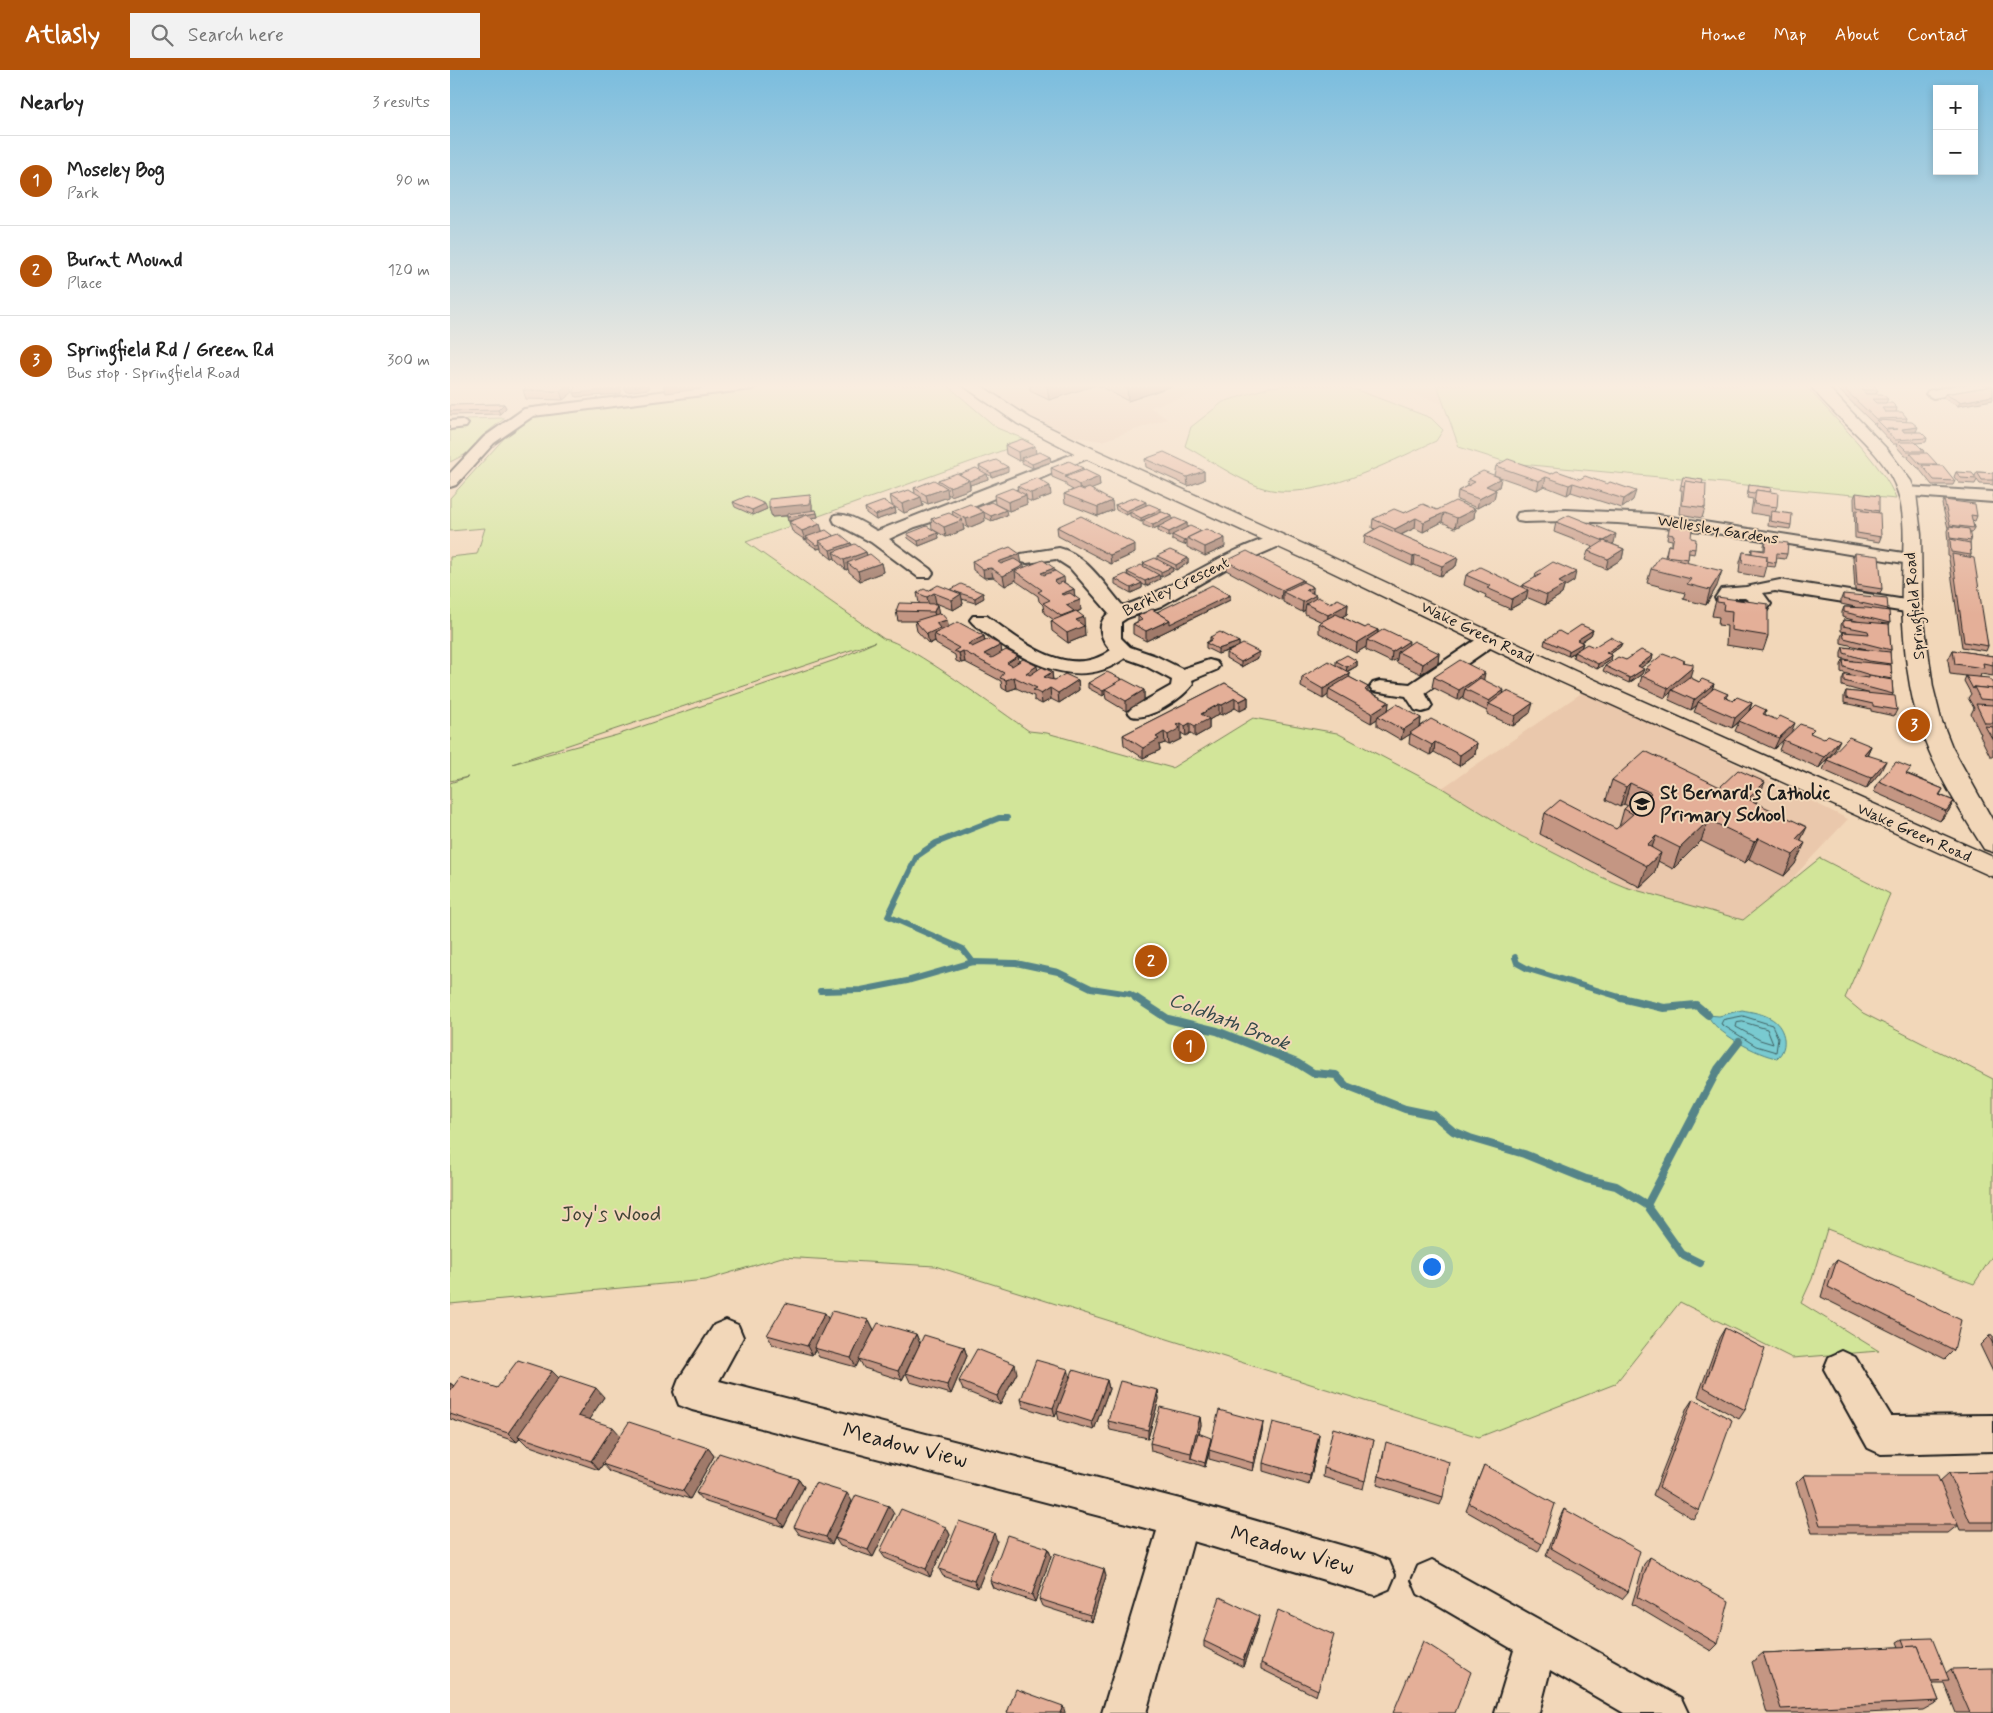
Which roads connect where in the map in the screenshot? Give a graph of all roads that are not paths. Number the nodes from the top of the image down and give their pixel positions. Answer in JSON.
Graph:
{"nodes":[{"id":1,"x":464,"y":462,"type":"edge"},
{"id":2,"x":1067,"y":462,"type":"edge"},
{"id":3,"x":1107,"y":462,"type":"edge"},
{"id":4,"x":1887,"y":462,"type":"edge"},
{"id":5,"x":455,"y":470,"type":"edge"},
{"id":6,"x":450,"y":482,"type":"edge"},
{"id":7,"x":1906,"y":492,"type":"junction"},
{"id":8,"x":1993,"y":497,"type":"edge"},
{"id":9,"x":1524,"y":516,"type":"dead end"},
{"id":10,"x":841,"y":519,"type":"dead end"},
{"id":11,"x":877,"y":538,"type":"junction"},
{"id":12,"x":1278,"y":540,"type":"junction"},
{"id":13,"x":1027,"y":558,"type":"dead end"},
{"id":14,"x":1910,"y":559,"type":"junction"},
{"id":15,"x":924,"y":572,"type":"dead end"},
{"id":16,"x":1748,"y":592,"type":"dead end"},
{"id":17,"x":1912,"y":607,"type":"junction"},
{"id":18,"x":1120,"y":614,"type":"junction"},
{"id":19,"x":980,"y":619,"type":"dead end"},
{"id":20,"x":1490,"y":639,"type":"junction"},
{"id":21,"x":1124,"y":651,"type":"junction"},
{"id":22,"x":1210,"y":666,"type":"dead end"},
{"id":23,"x":1181,"y":677,"type":"junction"},
{"id":24,"x":1380,"y":687,"type":"dead end"},
{"id":25,"x":1139,"y":712,"type":"dead end"},
{"id":26,"x":1993,"y":843,"type":"edge"},
{"id":27,"x":1993,"y":868,"type":"edge"},
{"id":28,"x":726,"y":1336,"type":"dead end"},
{"id":29,"x":1842,"y":1369,"type":"dead end"},
{"id":30,"x":1993,"y":1433,"type":"edge"},
{"id":31,"x":1180,"y":1518,"type":"junction"},
{"id":32,"x":1375,"y":1576,"type":"dead end"},
{"id":33,"x":1432,"y":1580,"type":"dead end"},
{"id":34,"x":1538,"y":1640,"type":"junction"},
{"id":35,"x":1124,"y":1713,"type":"edge"},
{"id":36,"x":1517,"y":1713,"type":"edge"},
{"id":37,"x":1666,"y":1713,"type":"edge"}],
"edges":[{"from":1,"to":5,"type":"street"},
{"from":2,"to":11,"type":"street"},
{"from":3,"to":12,"type":"street","name":"Wake Green Road"},
{"from":4,"to":7,"type":"street","name":"Springfield Road"},
{"from":5,"to":6,"type":"street"},
{"from":7,"to":8,"type":"street"},
{"from":7,"to":14,"type":"street","name":"Springfield Road"},
{"from":9,"to":14,"type":"street","name":"Wellesley Gardens"},
{"from":10,"to":11,"type":"street"},
{"from":11,"to":15,"type":"street"},
{"from":12,"to":18,"type":"street","name":"Berkley Crescent"},
{"from":12,"to":20,"type":"street","name":"Wake Green Road"},
{"from":13,"to":18,"type":"street"},
{"from":14,"to":17,"type":"street","name":"Springfield Road"},
{"from":16,"to":17,"type":"street"},
{"from":17,"to":26,"type":"street","name":"Springfield Road"},
{"from":18,"to":21,"type":"street","name":"Berkley Crescent"},
{"from":19,"to":21,"type":"street"},
{"from":20,"to":24,"type":"street"},
{"from":20,"to":27,"type":"street","name":"Wake Green Road"},
{"from":21,"to":23,"type":"street"},
{"from":22,"to":23,"type":"street"},
{"from":23,"to":25,"type":"street"},
{"from":28,"to":31,"type":"street","name":"Meadow View"},
{"from":29,"to":30,"type":"street"},
{"from":31,"to":32,"type":"street","name":"Meadow View"},
{"from":31,"to":35,"type":"street"},
{"from":33,"to":34,"type":"street"},
{"from":34,"to":36,"type":"street"},
{"from":34,"to":37,"type":"street"}]}
